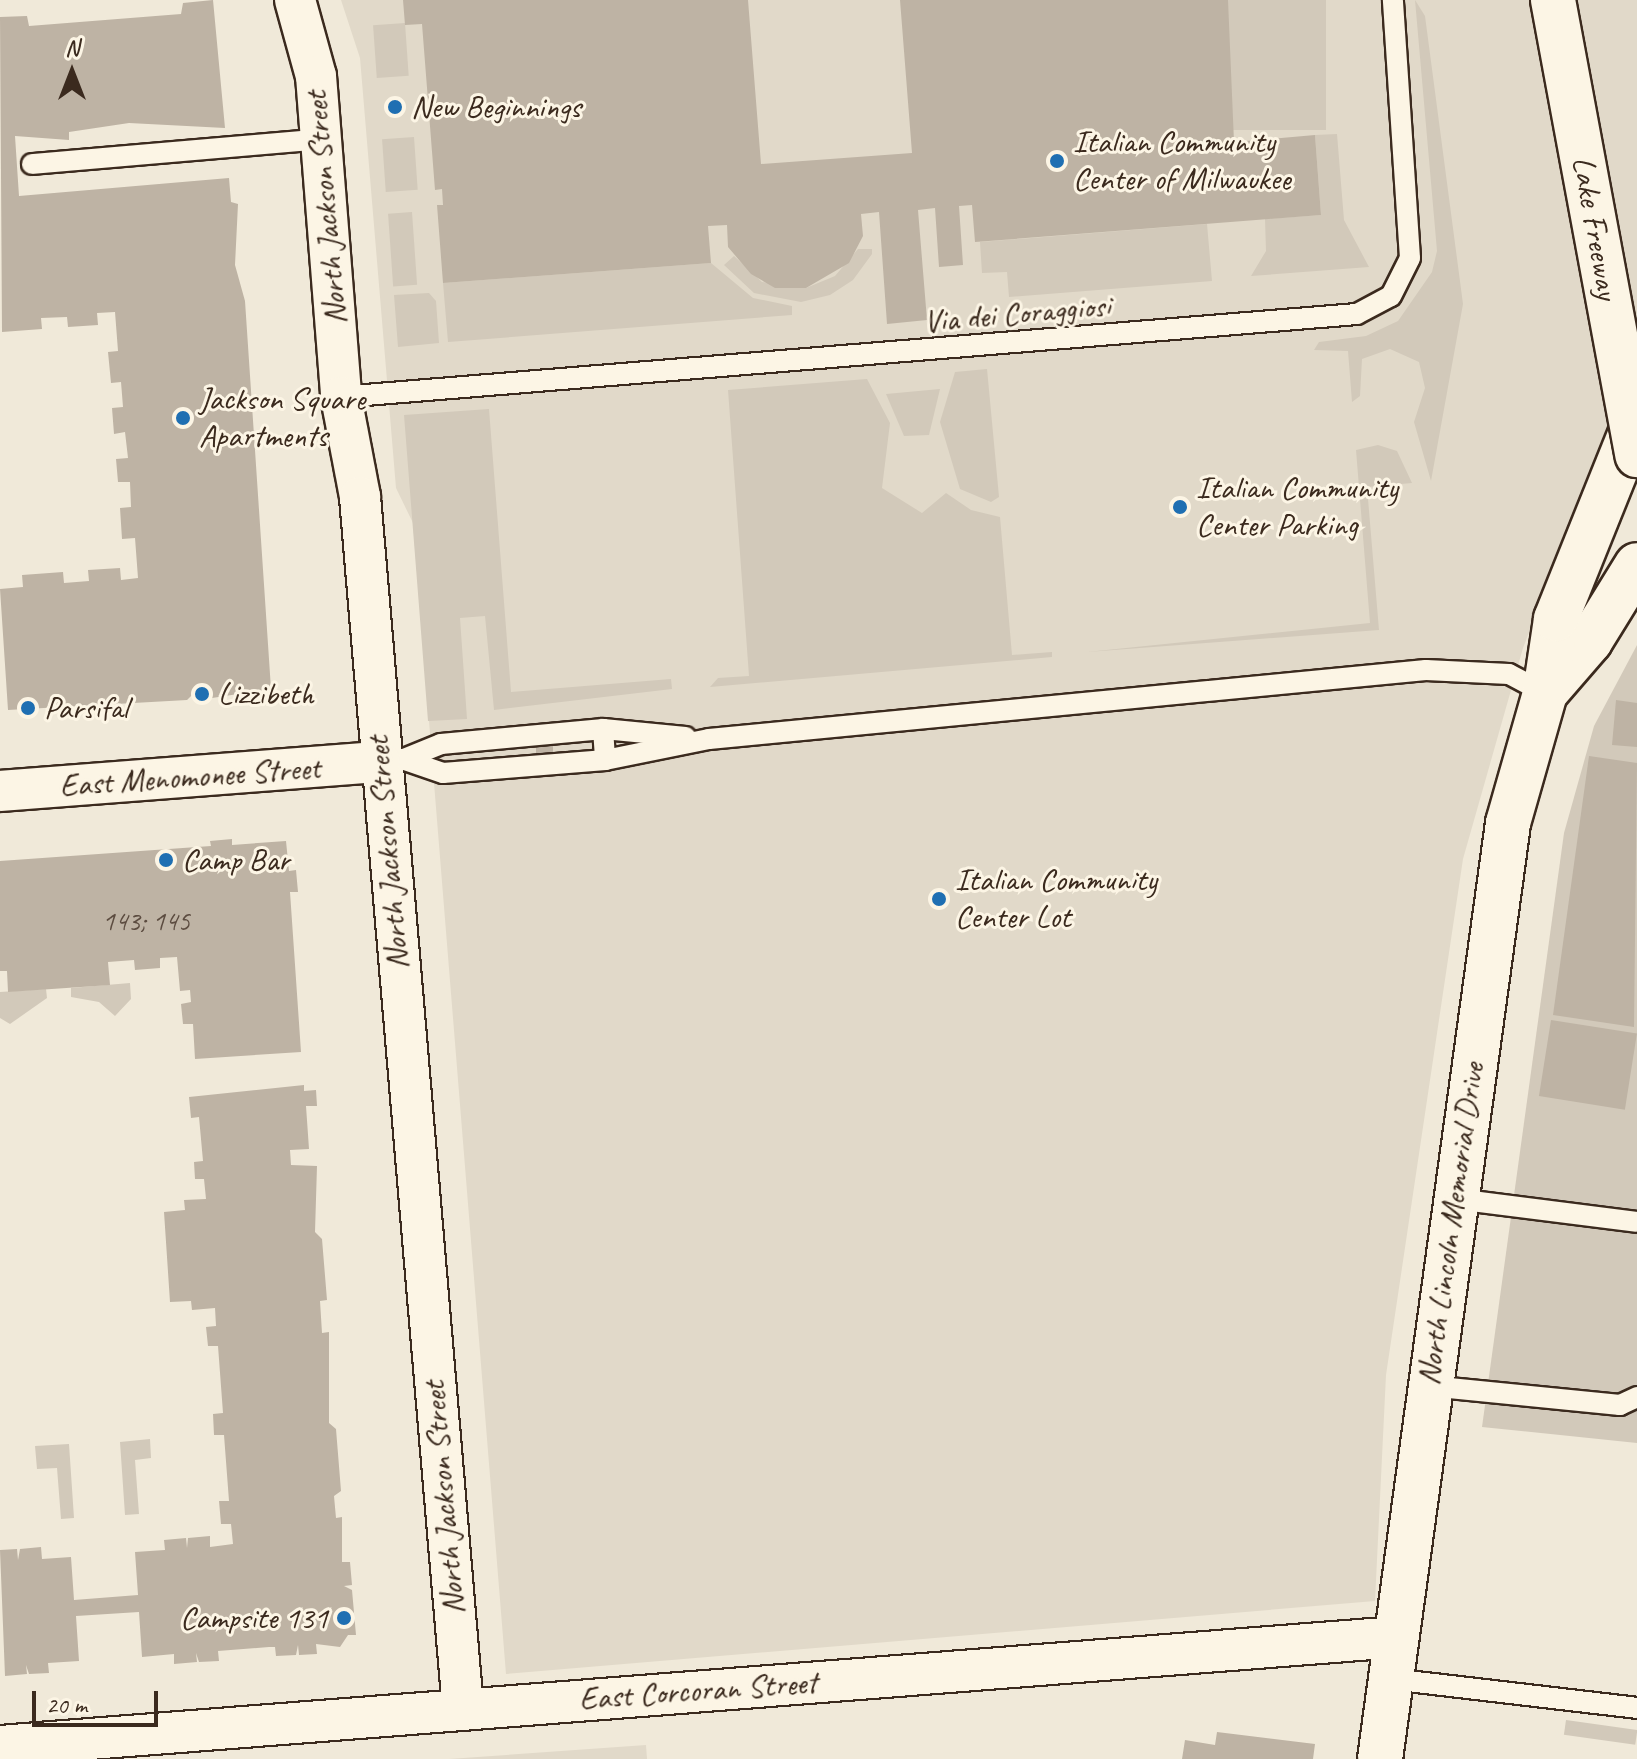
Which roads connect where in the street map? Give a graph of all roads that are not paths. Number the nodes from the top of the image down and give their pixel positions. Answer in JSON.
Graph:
{"nodes":[{"id":1,"x":295,"y":0,"type":"edge"},
{"id":2,"x":1393,"y":0,"type":"edge"},
{"id":3,"x":1553,"y":0,"type":"edge"},
{"id":4,"x":321,"y":139,"type":"junction"},
{"id":5,"x":32,"y":164,"type":"dead end"},
{"id":6,"x":341,"y":397,"type":"junction"},
{"id":7,"x":1637,"y":418,"type":"edge"},
{"id":8,"x":1637,"y":455,"type":"edge"},
{"id":9,"x":1637,"y":565,"type":"edge"},
{"id":10,"x":1545,"y":693,"type":"junction"},
{"id":11,"x":603,"y":729,"type":"junction"},
{"id":12,"x":709,"y":739,"type":"junction"},
{"id":13,"x":605,"y":760,"type":"junction"},
{"id":14,"x":393,"y":761,"type":"junction"},
{"id":15,"x":0,"y":791,"type":"edge"},
{"id":16,"x":1456,"y":1199,"type":"junction"},
{"id":17,"x":1637,"y":1222,"type":"edge"},
{"id":18,"x":1429,"y":1386,"type":"junction"},
{"id":19,"x":1637,"y":1397,"type":"edge"},
{"id":20,"x":1397,"y":1637,"type":"junction"},
{"id":21,"x":1391,"y":1679,"type":"junction"},
{"id":22,"x":1637,"y":1708,"type":"edge"},
{"id":23,"x":463,"y":1709,"type":"junction"},
{"id":24,"x":0,"y":1746,"type":"edge"},
{"id":25,"x":1380,"y":1759,"type":"edge"}],
"edges":[{"from":1,"to":4,"type":"street","name":"North Jackson Street"},
{"from":2,"to":6,"type":"lane","name":"Via dei Coraggiosi"},
{"from":3,"to":8,"type":"main road","name":"Lake Freeway","bridge":true},
{"from":4,"to":5,"type":"lane"},
{"from":4,"to":6,"type":"street","name":"North Jackson Street"},
{"from":6,"to":14,"type":"street","name":"North Jackson Street"},
{"from":7,"to":10,"type":"main road","name":"North Lincoln Memorial Drive"},
{"from":9,"to":10,"type":"main road","name":"North Lincoln Memorial Drive"},
{"from":10,"to":12,"type":"lane"},
{"from":10,"to":16,"type":"main road","name":"North Lincoln Memorial Drive"},
{"from":11,"to":12,"type":"lane"},
{"from":11,"to":13,"type":"lane"},
{"from":11,"to":14,"type":"lane"},
{"from":12,"to":13,"type":"lane"},
{"from":13,"to":14,"type":"lane"},
{"from":14,"to":15,"type":"street","name":"East Menomonee Street"},
{"from":14,"to":23,"type":"street","name":"North Jackson Street"},
{"from":16,"to":17,"type":"lane"},
{"from":16,"to":18,"type":"main road","name":"North Lincoln Memorial Drive"},
{"from":18,"to":19,"type":"lane"},
{"from":18,"to":20,"type":"main road","name":"North Lincoln Memorial Drive"},
{"from":20,"to":21,"type":"main road","name":"North Lincoln Memorial Drive"},
{"from":20,"to":23,"type":"street","name":"East Corcoran Street"},
{"from":21,"to":22,"type":"lane"},
{"from":21,"to":25,"type":"main road","name":"North Lincoln Memorial Drive"},
{"from":23,"to":24,"type":"street","name":"East Corcoran Street"}]}
